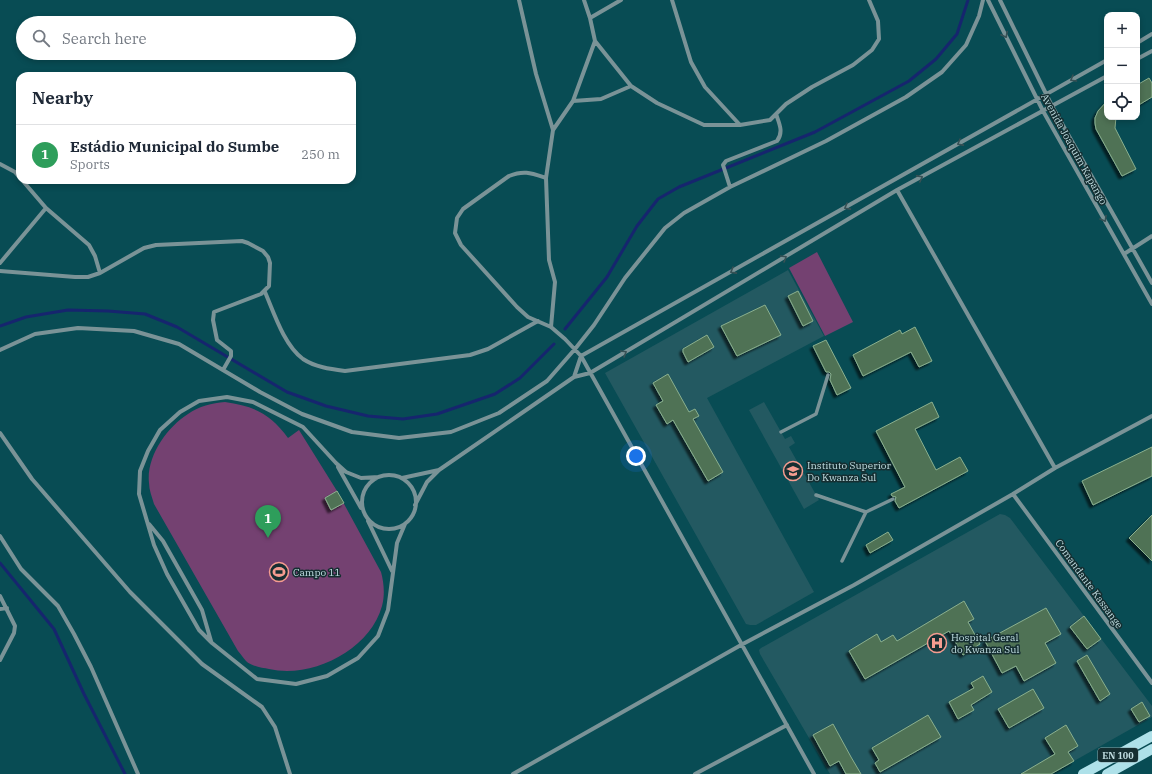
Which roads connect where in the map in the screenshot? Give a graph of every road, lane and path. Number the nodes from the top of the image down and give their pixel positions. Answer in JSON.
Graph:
{"nodes":[{"id":1,"x":518,"y":0,"type":"edge"},
{"id":2,"x":584,"y":0,"type":"edge"},
{"id":3,"x":621,"y":0,"type":"edge"},
{"id":4,"x":672,"y":0,"type":"edge"},
{"id":5,"x":869,"y":0,"type":"edge"},
{"id":6,"x":984,"y":0,"type":"edge"},
{"id":7,"x":988,"y":0,"type":"edge"},
{"id":8,"x":1000,"y":0,"type":"edge"},
{"id":9,"x":590,"y":18,"type":"junction"},
{"id":10,"x":1152,"y":34,"type":"edge"},
{"id":11,"x":595,"y":41,"type":"junction"},
{"id":12,"x":1140,"y":41,"type":"edge"},
{"id":13,"x":1152,"y":51,"type":"edge"},
{"id":14,"x":1140,"y":57,"type":"edge"},
{"id":15,"x":1104,"y":62,"type":"edge"},
{"id":16,"x":1104,"y":78,"type":"edge"},
{"id":17,"x":631,"y":86,"type":"junction"},
{"id":18,"x":1047,"y":94,"type":"junction"},
{"id":19,"x":1037,"y":100,"type":"junction"},
{"id":20,"x":573,"y":101,"type":"junction"},
{"id":21,"x":1052,"y":106,"type":"junction"},
{"id":22,"x":1043,"y":111,"type":"junction"},
{"id":23,"x":776,"y":114,"type":"junction"},
{"id":24,"x":740,"y":126,"type":"junction"},
{"id":25,"x":553,"y":130,"type":"junction"},
{"id":26,"x":0,"y":164,"type":"edge"},
{"id":27,"x":16,"y":173,"type":"edge"},
{"id":28,"x":546,"y":178,"type":"junction"},
{"id":29,"x":25,"y":184,"type":"edge"},
{"id":30,"x":729,"y":185,"type":"junction"},
{"id":31,"x":897,"y":190,"type":"junction"},
{"id":32,"x":46,"y":208,"type":"junction"},
{"id":33,"x":1152,"y":236,"type":"edge"},
{"id":34,"x":1132,"y":248,"type":"junction"},
{"id":35,"x":1124,"y":254,"type":"junction"},
{"id":36,"x":0,"y":264,"type":"edge"},
{"id":37,"x":0,"y":271,"type":"edge"},
{"id":38,"x":100,"y":273,"type":"junction"},
{"id":39,"x":1152,"y":283,"type":"edge"},
{"id":40,"x":265,"y":292,"type":"junction"},
{"id":41,"x":1152,"y":304,"type":"edge"},
{"id":42,"x":538,"y":322,"type":"junction"},
{"id":43,"x":550,"y":327,"type":"junction"},
{"id":44,"x":575,"y":349,"type":"junction"},
{"id":45,"x":0,"y":350,"type":"edge"},
{"id":46,"x":581,"y":356,"type":"junction"},
{"id":47,"x":222,"y":370,"type":"junction"},
{"id":48,"x":590,"y":373,"type":"junction"},
{"id":49,"x":828,"y":375,"type":"dead end"},
{"id":50,"x":574,"y":376,"type":"junction"},
{"id":51,"x":1152,"y":416,"type":"edge"},
{"id":52,"x":781,"y":432,"type":"dead end"},
{"id":53,"x":0,"y":433,"type":"edge"},
{"id":54,"x":336,"y":463,"type":"junction"},
{"id":55,"x":1055,"y":468,"type":"junction"},
{"id":56,"x":439,"y":470,"type":"junction"},
{"id":57,"x":379,"y":477,"type":"junction"},
{"id":58,"x":402,"y":478,"type":"junction"},
{"id":59,"x":1013,"y":494,"type":"junction"},
{"id":60,"x":816,"y":495,"type":"dead end"},
{"id":61,"x":894,"y":499,"type":"dead end"},
{"id":62,"x":415,"y":505,"type":"junction"},
{"id":63,"x":364,"y":512,"type":"junction"},
{"id":64,"x":866,"y":512,"type":"junction"},
{"id":65,"x":147,"y":522,"type":"junction"},
{"id":66,"x":405,"y":524,"type":"junction"},
{"id":67,"x":0,"y":536,"type":"edge"},
{"id":68,"x":842,"y":561,"type":"dead end"},
{"id":69,"x":392,"y":571,"type":"junction"},
{"id":70,"x":0,"y":596,"type":"edge"},
{"id":71,"x":0,"y":608,"type":"edge"},
{"id":72,"x":7,"y":608,"type":"junction"},
{"id":73,"x":212,"y":643,"type":"junction"},
{"id":74,"x":741,"y":645,"type":"junction"},
{"id":75,"x":0,"y":660,"type":"edge"},
{"id":76,"x":1152,"y":683,"type":"edge"},
{"id":77,"x":787,"y":725,"type":"junction"},
{"id":78,"x":1152,"y":736,"type":"edge"},
{"id":79,"x":1152,"y":749,"type":"edge"},
{"id":80,"x":138,"y":774,"type":"edge"},
{"id":81,"x":290,"y":774,"type":"edge"},
{"id":82,"x":513,"y":774,"type":"edge"},
{"id":83,"x":695,"y":774,"type":"edge"},
{"id":84,"x":814,"y":774,"type":"edge"},
{"id":85,"x":1083,"y":774,"type":"edge"},
{"id":86,"x":1107,"y":774,"type":"edge"}],
"edges":[{"from":1,"to":25,"type":"street"},
{"from":2,"to":9,"type":"street"},
{"from":3,"to":9,"type":"street"},
{"from":4,"to":24,"type":"street"},
{"from":5,"to":23,"type":"street"},
{"from":6,"to":30,"type":"street"},
{"from":7,"to":19,"type":"street","name":"Avenida Joaquim Kapango","one_way":true},
{"from":8,"to":18,"type":"street","name":"Avenida Joaquim Kapango"},
{"from":9,"to":11,"type":"street"},
{"from":10,"to":12,"type":"street"},
{"from":11,"to":17,"type":"street"},
{"from":11,"to":20,"type":"street"},
{"from":13,"to":14,"type":"street"},
{"from":15,"to":18,"type":"street","one_way":true},
{"from":16,"to":21,"type":"street"},
{"from":17,"to":20,"type":"street"},
{"from":17,"to":24,"type":"street"},
{"from":18,"to":19,"type":"street"},
{"from":18,"to":21,"type":"street","name":"Avenida Joaquim Kapango"},
{"from":19,"to":22,"type":"street","name":"Avenida Joaquim Kapango"},
{"from":19,"to":46,"type":"street","one_way":true},
{"from":20,"to":25,"type":"street"},
{"from":21,"to":22,"type":"street"},
{"from":21,"to":34,"type":"street","name":"Avenida Joaquim Kapango"},
{"from":31,"to":22,"type":"street","one_way":true},
{"from":22,"to":35,"type":"street","name":"Avenida Joaquim Kapango","one_way":true},
{"from":23,"to":24,"type":"street"},
{"from":23,"to":30,"type":"street"},
{"from":25,"to":28,"type":"street"},
{"from":26,"to":27,"type":"street"},
{"from":28,"to":42,"type":"street"},
{"from":28,"to":43,"type":"street"},
{"from":29,"to":32,"type":"street"},
{"from":30,"to":44,"type":"street"},
{"from":48,"to":31,"type":"street","one_way":true},
{"from":31,"to":55,"type":"street"},
{"from":32,"to":36,"type":"street"},
{"from":32,"to":38,"type":"street"},
{"from":33,"to":34,"type":"street"},
{"from":34,"to":35,"type":"street"},
{"from":34,"to":39,"type":"street","name":"Avenida Joaquim Kapango"},
{"from":35,"to":41,"type":"street","name":"Avenida Joaquim Kapango"},
{"from":37,"to":38,"type":"street"},
{"from":38,"to":40,"type":"street"},
{"from":40,"to":42,"type":"street"},
{"from":40,"to":47,"type":"street"},
{"from":42,"to":43,"type":"street"},
{"from":43,"to":44,"type":"street"},
{"from":44,"to":46,"type":"street"},
{"from":44,"to":47,"type":"street"},
{"from":45,"to":47,"type":"street"},
{"from":46,"to":48,"type":"street"},
{"from":46,"to":50,"type":"street"},
{"from":48,"to":50,"type":"street"},
{"from":48,"to":74,"type":"street"},
{"from":49,"to":52,"type":"street"},
{"from":50,"to":56,"type":"street"},
{"from":51,"to":55,"type":"street"},
{"from":53,"to":81,"type":"street"},
{"from":54,"to":57,"type":"street"},
{"from":54,"to":63,"type":"street"},
{"from":54,"to":65,"type":"street"},
{"from":55,"to":59,"type":"street"},
{"from":56,"to":58,"type":"street"},
{"from":56,"to":62,"type":"street"},
{"from":57,"to":58,"type":"street"},
{"from":57,"to":63,"type":"street"},
{"from":58,"to":62,"type":"street"},
{"from":59,"to":74,"type":"street"},
{"from":59,"to":76,"type":"street","name":"Comandante Kassange"},
{"from":60,"to":64,"type":"street"},
{"from":61,"to":64,"type":"street"},
{"from":62,"to":66,"type":"street"},
{"from":63,"to":66,"type":"street"},
{"from":63,"to":69,"type":"street"},
{"from":64,"to":68,"type":"street"},
{"from":65,"to":73,"type":"street"},
{"from":65,"to":73,"type":"street"},
{"from":66,"to":69,"type":"street"},
{"from":67,"to":80,"type":"street"},
{"from":69,"to":73,"type":"street"},
{"from":70,"to":72,"type":"street"},
{"from":71,"to":72,"type":"street"},
{"from":72,"to":75,"type":"street"},
{"from":74,"to":77,"type":"street"},
{"from":74,"to":82,"type":"street"},
{"from":77,"to":83,"type":"street"},
{"from":77,"to":84,"type":"street"},
{"from":78,"to":85,"type":"main road","number":"EN 100"},
{"from":79,"to":86,"type":"main road","number":"EN 100"}]}
